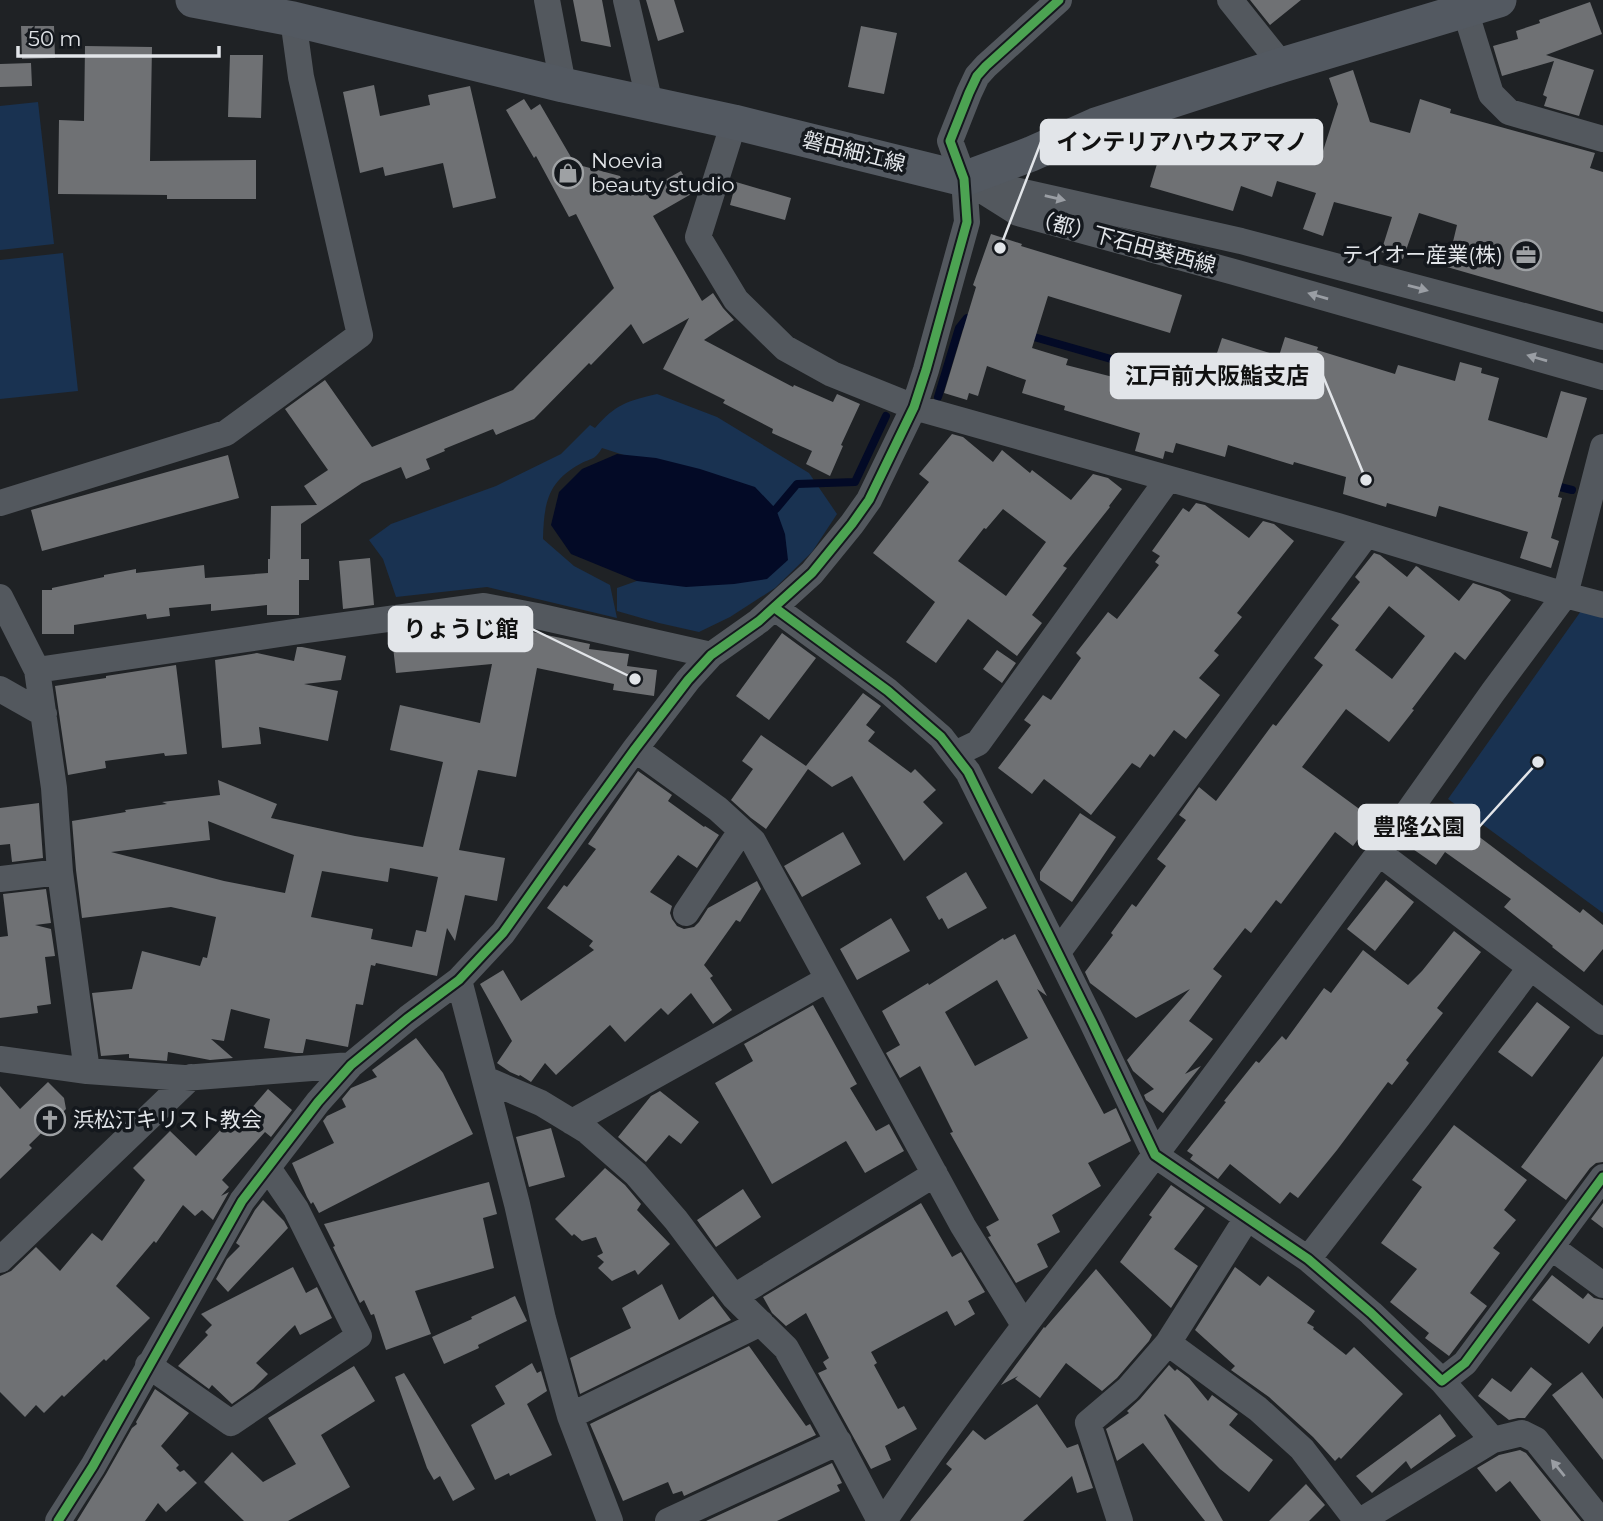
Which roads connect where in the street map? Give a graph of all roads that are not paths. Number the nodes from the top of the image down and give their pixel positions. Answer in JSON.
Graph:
{"nodes":[{"id":1,"x":193,"y":0,"type":"edge"},
{"id":2,"x":547,"y":0,"type":"edge"},
{"id":3,"x":626,"y":0,"type":"edge"},
{"id":4,"x":1059,"y":0,"type":"edge"},
{"id":5,"x":1230,"y":0,"type":"edge"},
{"id":6,"x":1499,"y":0,"type":"edge"},
{"id":7,"x":1465,"y":10,"type":"junction"},
{"id":8,"x":293,"y":19,"type":"junction"},
{"id":9,"x":1282,"y":65,"type":"junction"},
{"id":10,"x":563,"y":85,"type":"junction"},
{"id":11,"x":650,"y":104,"type":"junction"},
{"id":12,"x":734,"y":122,"type":"junction"},
{"id":13,"x":1603,"y":139,"type":"edge"},
{"id":14,"x":964,"y":179,"type":"junction"},
{"id":15,"x":1603,"y":337,"type":"edge"},
{"id":16,"x":1603,"y":377,"type":"edge"},
{"id":17,"x":914,"y":407,"type":"junction"},
{"id":18,"x":1603,"y":447,"type":"edge"},
{"id":19,"x":1168,"y":479,"type":"junction"},
{"id":20,"x":0,"y":503,"type":"edge"},
{"id":21,"x":1366,"y":535,"type":"junction"},
{"id":22,"x":1565,"y":595,"type":"junction"},
{"id":23,"x":0,"y":597,"type":"edge"},
{"id":24,"x":1603,"y":604,"type":"edge"},
{"id":25,"x":775,"y":608,"type":"junction"},
{"id":26,"x":711,"y":655,"type":"junction"},
{"id":27,"x":37,"y":670,"type":"junction"},
{"id":28,"x":0,"y":689,"type":"edge"},
{"id":29,"x":44,"y":714,"type":"junction"},
{"id":30,"x":635,"y":749,"type":"junction"},
{"id":31,"x":955,"y":754,"type":"junction"},
{"id":32,"x":741,"y":831,"type":"junction"},
{"id":33,"x":1379,"y":853,"type":"junction"},
{"id":34,"x":60,"y":873,"type":"junction"},
{"id":35,"x":0,"y":879,"type":"edge"},
{"id":36,"x":686,"y":913,"type":"dead end"},
{"id":37,"x":1058,"y":952,"type":"junction"},
{"id":38,"x":1530,"y":968,"type":"junction"},
{"id":39,"x":828,"y":979,"type":"junction"},
{"id":40,"x":460,"y":980,"type":"junction"},
{"id":41,"x":1603,"y":1022,"type":"edge"},
{"id":42,"x":0,"y":1059,"type":"edge"},
{"id":43,"x":351,"y":1065,"type":"junction"},
{"id":44,"x":87,"y":1071,"type":"junction"},
{"id":45,"x":191,"y":1077,"type":"junction"},
{"id":46,"x":485,"y":1079,"type":"junction"},
{"id":47,"x":572,"y":1122,"type":"junction"},
{"id":48,"x":1155,"y":1155,"type":"junction"},
{"id":49,"x":268,"y":1168,"type":"junction"},
{"id":50,"x":935,"y":1174,"type":"junction"},
{"id":51,"x":1603,"y":1178,"type":"edge"},
{"id":52,"x":1247,"y":1218,"type":"junction"},
{"id":53,"x":1551,"y":1247,"type":"junction"},
{"id":54,"x":1308,"y":1259,"type":"junction"},
{"id":55,"x":0,"y":1260,"type":"edge"},
{"id":56,"x":1603,"y":1285,"type":"edge"},
{"id":57,"x":734,"y":1297,"type":"junction"},
{"id":58,"x":761,"y":1323,"type":"junction"},
{"id":59,"x":1024,"y":1325,"type":"junction"},
{"id":60,"x":1168,"y":1343,"type":"junction"},
{"id":61,"x":149,"y":1365,"type":"junction"},
{"id":62,"x":1442,"y":1381,"type":"junction"},
{"id":63,"x":570,"y":1416,"type":"junction"},
{"id":64,"x":1493,"y":1440,"type":"junction"},
{"id":65,"x":839,"y":1442,"type":"junction"},
{"id":66,"x":58,"y":1521,"type":"edge"},
{"id":67,"x":610,"y":1521,"type":"edge"},
{"id":68,"x":668,"y":1521,"type":"edge"},
{"id":69,"x":882,"y":1521,"type":"edge"},
{"id":70,"x":1120,"y":1521,"type":"edge"},
{"id":71,"x":1358,"y":1521,"type":"edge"},
{"id":72,"x":1601,"y":1521,"type":"edge"}],
"edges":[{"from":1,"to":8,"type":"main road","name":"磐田細江線"},
{"from":2,"to":10,"type":"street"},
{"from":3,"to":11,"type":"street"},
{"from":4,"to":14,"type":"street"},
{"from":5,"to":9,"type":"street"},
{"from":6,"to":7,"type":"main road"},
{"from":7,"to":9,"type":"main road"},
{"from":7,"to":13,"type":"street"},
{"from":8,"to":10,"type":"main road","name":"磐田細江線"},
{"from":8,"to":20,"type":"street"},
{"from":9,"to":14,"type":"main road"},
{"from":10,"to":11,"type":"main road","name":"磐田細江線"},
{"from":11,"to":12,"type":"main road","name":"磐田細江線"},
{"from":12,"to":14,"type":"main road","name":"磐田細江線"},
{"from":12,"to":17,"type":"street"},
{"from":14,"to":15,"type":"street","name":"（都）下石田葵西線","one_way":true},
{"from":16,"to":14,"type":"street","name":"（都）下石田葵西線","one_way":true},
{"from":14,"to":17,"type":"street"},
{"from":17,"to":19,"type":"street"},
{"from":17,"to":25,"type":"street"},
{"from":18,"to":22,"type":"street"},
{"from":19,"to":21,"type":"street"},
{"from":19,"to":31,"type":"street"},
{"from":21,"to":22,"type":"street"},
{"from":21,"to":37,"type":"street"},
{"from":22,"to":24,"type":"street"},
{"from":22,"to":33,"type":"street"},
{"from":23,"to":27,"type":"street"},
{"from":25,"to":26,"type":"street"},
{"from":25,"to":31,"type":"street"},
{"from":26,"to":27,"type":"street"},
{"from":26,"to":30,"type":"street"},
{"from":27,"to":29,"type":"street"},
{"from":28,"to":29,"type":"street"},
{"from":29,"to":34,"type":"street"},
{"from":30,"to":32,"type":"street"},
{"from":30,"to":40,"type":"street"},
{"from":31,"to":37,"type":"street"},
{"from":32,"to":36,"type":"street"},
{"from":32,"to":39,"type":"street"},
{"from":33,"to":38,"type":"street"},
{"from":33,"to":48,"type":"street"},
{"from":34,"to":35,"type":"street"},
{"from":34,"to":44,"type":"street"},
{"from":37,"to":48,"type":"street"},
{"from":38,"to":41,"type":"street"},
{"from":38,"to":54,"type":"street"},
{"from":39,"to":47,"type":"street"},
{"from":39,"to":50,"type":"street"},
{"from":40,"to":43,"type":"street"},
{"from":40,"to":46,"type":"street"},
{"from":42,"to":44,"type":"street"},
{"from":43,"to":45,"type":"street"},
{"from":43,"to":49,"type":"street"},
{"from":44,"to":45,"type":"street"},
{"from":45,"to":55,"type":"street"},
{"from":46,"to":47,"type":"street"},
{"from":46,"to":63,"type":"street"},
{"from":47,"to":57,"type":"street"},
{"from":48,"to":52,"type":"street"},
{"from":48,"to":59,"type":"street"},
{"from":49,"to":61,"type":"street"},
{"from":49,"to":61,"type":"street"},
{"from":50,"to":57,"type":"street"},
{"from":50,"to":59,"type":"street"},
{"from":51,"to":53,"type":"street"},
{"from":52,"to":54,"type":"street"},
{"from":52,"to":60,"type":"street"},
{"from":53,"to":56,"type":"street"},
{"from":53,"to":62,"type":"street"},
{"from":54,"to":62,"type":"street"},
{"from":57,"to":58,"type":"street"},
{"from":58,"to":63,"type":"street"},
{"from":58,"to":65,"type":"street"},
{"from":59,"to":69,"type":"street"},
{"from":60,"to":70,"type":"street"},
{"from":60,"to":71,"type":"street"},
{"from":61,"to":66,"type":"street"},
{"from":62,"to":64,"type":"street"},
{"from":63,"to":67,"type":"street"},
{"from":64,"to":71,"type":"street"},
{"from":72,"to":64,"type":"street","one_way":true},
{"from":65,"to":68,"type":"street"},
{"from":65,"to":69,"type":"street"}]}
